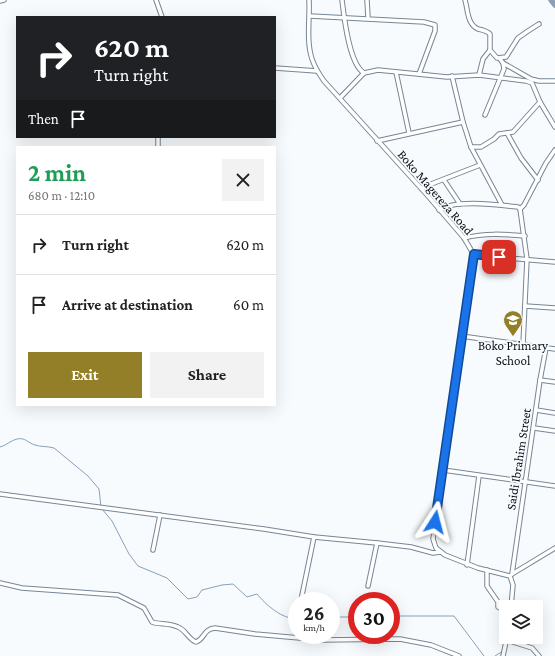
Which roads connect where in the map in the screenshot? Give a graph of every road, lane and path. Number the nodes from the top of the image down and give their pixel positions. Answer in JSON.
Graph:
{"nodes":[{"id":1,"x":4,"y":0,"type":"edge"},
{"id":2,"x":156,"y":0,"type":"edge"},
{"id":3,"x":310,"y":0,"type":"edge"},
{"id":4,"x":342,"y":0,"type":"edge"},
{"id":5,"x":367,"y":0,"type":"edge"},
{"id":6,"x":466,"y":0,"type":"edge"},
{"id":7,"x":0,"y":1,"type":"edge"},
{"id":8,"x":162,"y":16,"type":"edge"},
{"id":9,"x":310,"y":16,"type":"junction"},
{"id":10,"x":344,"y":17,"type":"junction"},
{"id":11,"x":368,"y":18,"type":"junction"},
{"id":12,"x":539,"y":24,"type":"dead end"},
{"id":13,"x":490,"y":50,"type":"junction"},
{"id":14,"x":506,"y":57,"type":"junction"},
{"id":15,"x":500,"y":59,"type":"junction"},
{"id":16,"x":503,"y":63,"type":"junction"},
{"id":17,"x":509,"y":65,"type":"junction"},
{"id":18,"x":276,"y":68,"type":"edge"},
{"id":19,"x":317,"y":71,"type":"junction"},
{"id":20,"x":396,"y":72,"type":"junction"},
{"id":21,"x":362,"y":74,"type":"junction"},
{"id":22,"x":419,"y":74,"type":"junction"},
{"id":23,"x":479,"y":75,"type":"junction"},
{"id":24,"x":452,"y":76,"type":"junction"},
{"id":25,"x":500,"y":77,"type":"junction"},
{"id":26,"x":555,"y":81,"type":"edge"},
{"id":27,"x":340,"y":98,"type":"junction"},
{"id":28,"x":540,"y":102,"type":"junction"},
{"id":29,"x":485,"y":115,"type":"dead end"},
{"id":30,"x":462,"y":122,"type":"junction"},
{"id":31,"x":555,"y":127,"type":"edge"},
{"id":32,"x":409,"y":133,"type":"junction"},
{"id":33,"x":507,"y":133,"type":"junction"},
{"id":34,"x":377,"y":141,"type":"junction"},
{"id":35,"x":471,"y":147,"type":"junction"},
{"id":36,"x":555,"y":150,"type":"edge"},
{"id":37,"x":480,"y":165,"type":"junction"},
{"id":38,"x":444,"y":180,"type":"junction"},
{"id":39,"x":538,"y":180,"type":"junction"},
{"id":40,"x":421,"y":188,"type":"junction"},
{"id":41,"x":460,"y":204,"type":"junction"},
{"id":42,"x":502,"y":205,"type":"junction"},
{"id":43,"x":520,"y":209,"type":"junction"},
{"id":44,"x":439,"y":210,"type":"junction"},
{"id":45,"x":525,"y":236,"type":"junction"},
{"id":46,"x":464,"y":238,"type":"junction"},
{"id":47,"x":474,"y":254,"type":"junction"},
{"id":48,"x":527,"y":259,"type":"junction"},
{"id":49,"x":555,"y":262,"type":"edge"},
{"id":50,"x":525,"y":306,"type":"junction"},
{"id":51,"x":555,"y":308,"type":"edge"},
{"id":52,"x":461,"y":336,"type":"junction"},
{"id":53,"x":523,"y":345,"type":"junction"},
{"id":54,"x":546,"y":348,"type":"junction"},
{"id":55,"x":555,"y":350,"type":"edge"},
{"id":56,"x":540,"y":380,"type":"junction"},
{"id":57,"x":555,"y":382,"type":"edge"},
{"id":58,"x":536,"y":410,"type":"junction"},
{"id":59,"x":555,"y":413,"type":"edge"},
{"id":60,"x":534,"y":428,"type":"junction"},
{"id":61,"x":555,"y":431,"type":"edge"},
{"id":62,"x":443,"y":470,"type":"junction"},
{"id":63,"x":479,"y":476,"type":"junction"},
{"id":64,"x":526,"y":482,"type":"junction"},
{"id":65,"x":555,"y":486,"type":"edge"},
{"id":66,"x":0,"y":494,"type":"edge"},
{"id":67,"x":160,"y":515,"type":"junction"},
{"id":68,"x":314,"y":537,"type":"junction"},
{"id":69,"x":378,"y":543,"type":"junction"},
{"id":70,"x":555,"y":548,"type":"edge"},
{"id":71,"x":153,"y":550,"type":"dead end"},
{"id":72,"x":440,"y":552,"type":"junction"},
{"id":73,"x":467,"y":565,"type":"junction"},
{"id":74,"x":487,"y":570,"type":"junction"},
{"id":75,"x":511,"y":575,"type":"junction"},
{"id":76,"x":0,"y":583,"type":"edge"},
{"id":77,"x":368,"y":586,"type":"dead end"},
{"id":78,"x":304,"y":592,"type":"edge"},
{"id":79,"x":512,"y":600,"type":"edge"},
{"id":80,"x":499,"y":608,"type":"edge"},
{"id":81,"x":506,"y":644,"type":"edge"},
{"id":82,"x":522,"y":644,"type":"edge"},
{"id":83,"x":459,"y":656,"type":"edge"},
{"id":84,"x":503,"y":656,"type":"edge"},
{"id":85,"x":539,"y":656,"type":"edge"}],
"edges":[{"from":1,"to":7,"type":"street"},
{"from":2,"to":8,"type":"street"},
{"from":3,"to":9,"type":"street","name":"Boko Magereza Road"},
{"from":4,"to":10,"type":"street"},
{"from":5,"to":11,"type":"street"},
{"from":6,"to":13,"type":"street"},
{"from":9,"to":10,"type":"street"},
{"from":9,"to":19,"type":"street","name":"Boko Magereza Road"},
{"from":10,"to":11,"type":"street"},
{"from":10,"to":21,"type":"street"},
{"from":11,"to":22,"type":"street"},
{"from":12,"to":14,"type":"street"},
{"from":13,"to":15,"type":"street"},
{"from":13,"to":23,"type":"street"},
{"from":14,"to":15,"type":"street"},
{"from":14,"to":17,"type":"street"},
{"from":15,"to":16,"type":"street"},
{"from":16,"to":17,"type":"street"},
{"from":16,"to":25,"type":"street"},
{"from":17,"to":26,"type":"street"},
{"from":18,"to":19,"type":"street"},
{"from":19,"to":27,"type":"street","name":"Boko Magereza Road"},
{"from":20,"to":21,"type":"street"},
{"from":20,"to":22,"type":"street"},
{"from":20,"to":32,"type":"street"},
{"from":21,"to":27,"type":"street"},
{"from":22,"to":24,"type":"street"},
{"from":23,"to":24,"type":"street"},
{"from":23,"to":25,"type":"street"},
{"from":24,"to":30,"type":"street"},
{"from":25,"to":28,"type":"street"},
{"from":25,"to":29,"type":"street"},
{"from":27,"to":34,"type":"street","name":"Boko Magereza Road"},
{"from":28,"to":31,"type":"street"},
{"from":28,"to":33,"type":"street"},
{"from":30,"to":32,"type":"street"},
{"from":30,"to":35,"type":"street"},
{"from":32,"to":34,"type":"street"},
{"from":33,"to":35,"type":"street"},
{"from":33,"to":39,"type":"street"},
{"from":34,"to":40,"type":"street","name":"Boko Magereza Road"},
{"from":35,"to":37,"type":"street"},
{"from":36,"to":39,"type":"street"},
{"from":37,"to":38,"type":"street"},
{"from":37,"to":42,"type":"street"},
{"from":38,"to":40,"type":"street"},
{"from":38,"to":41,"type":"street"},
{"from":39,"to":43,"type":"street"},
{"from":40,"to":44,"type":"street","name":"Boko Magereza Road"},
{"from":41,"to":42,"type":"street"},
{"from":41,"to":44,"type":"street"},
{"from":42,"to":43,"type":"street"},
{"from":43,"to":45,"type":"street"},
{"from":44,"to":46,"type":"street","name":"Boko Magereza Road"},
{"from":45,"to":46,"type":"street"},
{"from":45,"to":48,"type":"street"},
{"from":46,"to":47,"type":"street","name":"Boko Magereza Road"},
{"from":47,"to":48,"type":"street"},
{"from":47,"to":52,"type":"street","name":"Boko Magereza Road"},
{"from":48,"to":49,"type":"street"},
{"from":48,"to":50,"type":"street"},
{"from":50,"to":51,"type":"street"},
{"from":50,"to":53,"type":"street"},
{"from":52,"to":53,"type":"street"},
{"from":52,"to":62,"type":"street","name":"Boko Magereza Road"},
{"from":53,"to":54,"type":"street"},
{"from":54,"to":55,"type":"street"},
{"from":54,"to":56,"type":"street","name":"Saidi Ibrahim Street"},
{"from":56,"to":57,"type":"street"},
{"from":56,"to":58,"type":"street","name":"Saidi Ibrahim Street"},
{"from":58,"to":59,"type":"street"},
{"from":58,"to":60,"type":"street","name":"Saidi Ibrahim Street"},
{"from":60,"to":61,"type":"street"},
{"from":60,"to":64,"type":"street","name":"Saidi Ibrahim Street"},
{"from":62,"to":63,"type":"street"},
{"from":62,"to":72,"type":"street","name":"Boko Magereza Road"},
{"from":63,"to":64,"type":"street"},
{"from":63,"to":73,"type":"street"},
{"from":64,"to":65,"type":"street"},
{"from":64,"to":75,"type":"street","name":"Saidi Ibrahim Street"},
{"from":66,"to":67,"type":"street"},
{"from":67,"to":68,"type":"street"},
{"from":67,"to":71,"type":"street"},
{"from":68,"to":69,"type":"street"},
{"from":68,"to":78,"type":"street"},
{"from":69,"to":72,"type":"street"},
{"from":69,"to":77,"type":"street"},
{"from":70,"to":75,"type":"street"},
{"from":72,"to":73,"type":"street"},
{"from":73,"to":74,"type":"street"},
{"from":74,"to":75,"type":"street"},
{"from":74,"to":80,"type":"street"},
{"from":75,"to":79,"type":"street"},
{"from":76,"to":83,"type":"street"},
{"from":81,"to":84,"type":"street"},
{"from":82,"to":85,"type":"street"}]}
